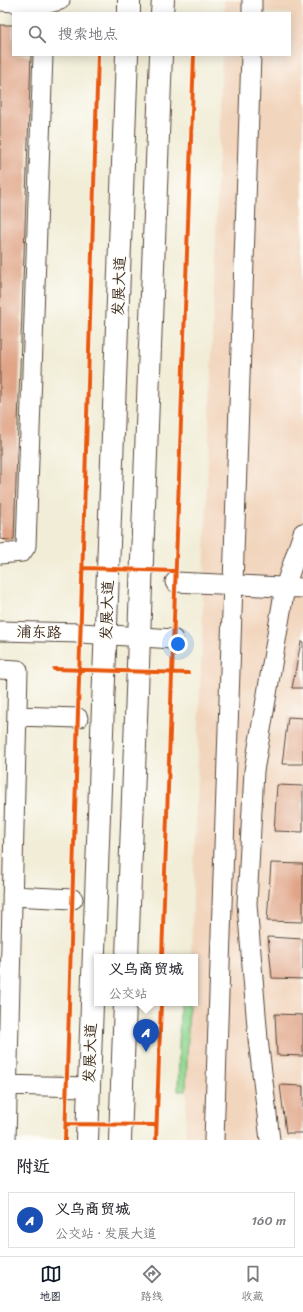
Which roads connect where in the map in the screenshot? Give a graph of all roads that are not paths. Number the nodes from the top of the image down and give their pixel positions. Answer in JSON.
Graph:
{"nodes":[{"id":1,"x":129,"y":0,"type":"edge"},
{"id":2,"x":163,"y":0,"type":"edge"},
{"id":3,"x":252,"y":0,"type":"edge"},
{"id":4,"x":0,"y":1,"type":"edge"},
{"id":5,"x":49,"y":4,"type":"edge"},
{"id":6,"x":129,"y":12,"type":"edge"},
{"id":7,"x":162,"y":12,"type":"edge"},
{"id":8,"x":252,"y":12,"type":"edge"},
{"id":9,"x":43,"y":56,"type":"edge"},
{"id":10,"x":127,"y":56,"type":"edge"},
{"id":11,"x":161,"y":56,"type":"edge"},
{"id":12,"x":250,"y":56,"type":"edge"},
{"id":13,"x":303,"y":533,"type":"edge"},
{"id":14,"x":0,"y":554,"type":"edge"},
{"id":15,"x":175,"y":582,"type":"dead end"},
{"id":16,"x":233,"y":585,"type":"junction"},
{"id":17,"x":294,"y":588,"type":"edge"},
{"id":18,"x":0,"y":631,"type":"edge"},
{"id":19,"x":106,"y":634,"type":"junction"},
{"id":20,"x":139,"y":636,"type":"junction"},
{"id":21,"x":173,"y":639,"type":"dead end"},
{"id":22,"x":0,"y":669,"type":"edge"},
{"id":23,"x":17,"y":716,"type":"junction"},
{"id":24,"x":78,"y":718,"type":"dead end"},
{"id":25,"x":12,"y":896,"type":"junction"},
{"id":26,"x":73,"y":899,"type":"dead end"},
{"id":27,"x":127,"y":954,"type":"edge"},
{"id":28,"x":125,"y":1006,"type":"edge"},
{"id":29,"x":3,"y":1085,"type":"edge"},
{"id":30,"x":88,"y":1087,"type":"junction"},
{"id":31,"x":6,"y":1140,"type":"edge"},
{"id":32,"x":87,"y":1140,"type":"edge"},
{"id":33,"x":120,"y":1140,"type":"edge"},
{"id":34,"x":214,"y":1140,"type":"edge"},
{"id":35,"x":270,"y":1140,"type":"edge"}],
"edges":[{"from":1,"to":6,"type":"main road"},
{"from":2,"to":7,"type":"main road"},
{"from":3,"to":8,"type":"street"},
{"from":4,"to":5,"type":"street"},
{"from":9,"to":14,"type":"street"},
{"from":10,"to":19,"type":"main road","name":"发展大道"},
{"from":11,"to":20,"type":"main road"},
{"from":12,"to":16,"type":"street"},
{"from":13,"to":17,"type":"street"},
{"from":15,"to":16,"type":"street"},
{"from":16,"to":17,"type":"street"},
{"from":16,"to":34,"type":"street"},
{"from":17,"to":35,"type":"street"},
{"from":18,"to":19,"type":"street","name":"浦东路"},
{"from":19,"to":20,"type":"street","name":"浦东路"},
{"from":19,"to":30,"type":"main road","name":"发展大道"},
{"from":20,"to":21,"type":"street","name":"浦东路"},
{"from":20,"to":27,"type":"main road"},
{"from":22,"to":23,"type":"street"},
{"from":23,"to":24,"type":"street"},
{"from":23,"to":25,"type":"street"},
{"from":25,"to":26,"type":"street"},
{"from":25,"to":29,"type":"street"},
{"from":28,"to":33,"type":"main road"},
{"from":29,"to":30,"type":"street"},
{"from":29,"to":31,"type":"street"},
{"from":30,"to":32,"type":"main road","name":"发展大道"}]}
